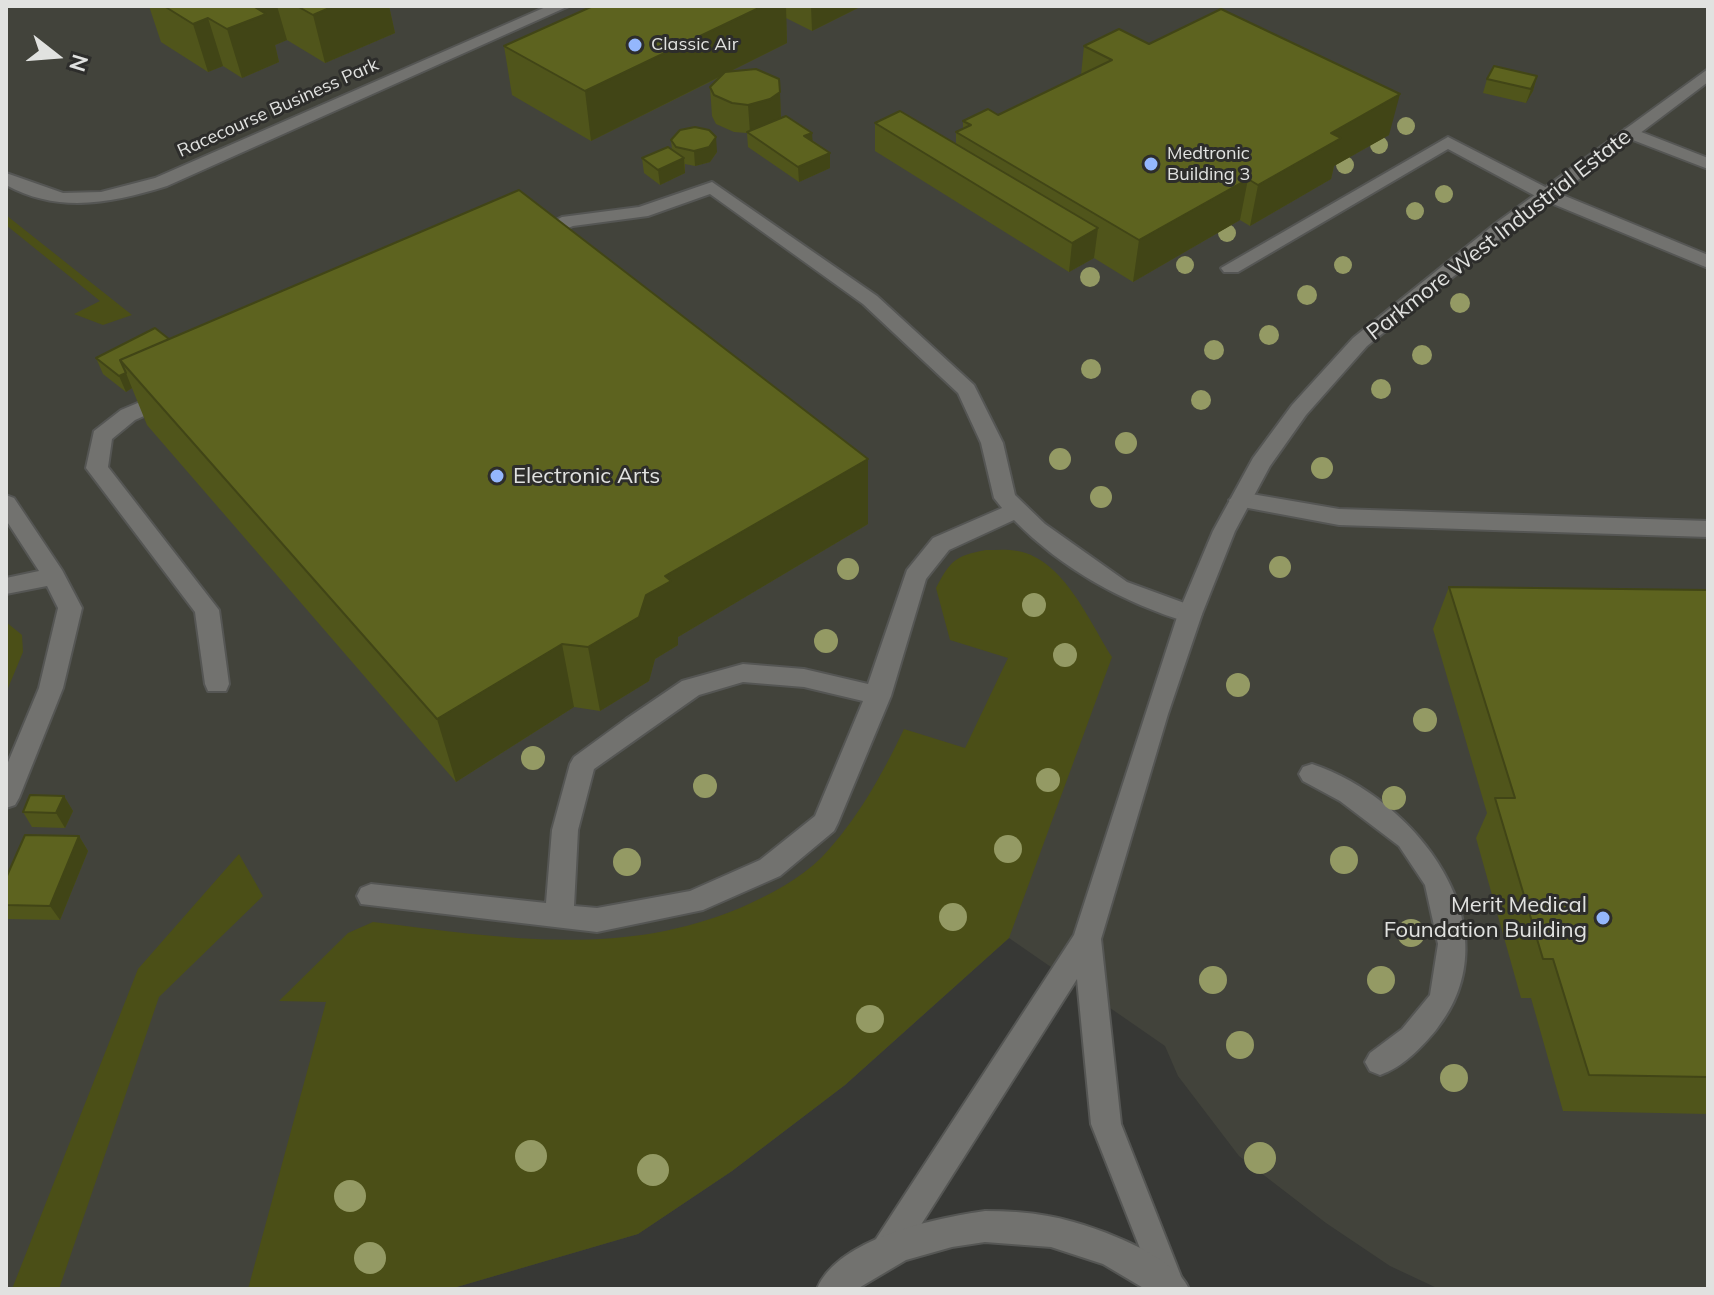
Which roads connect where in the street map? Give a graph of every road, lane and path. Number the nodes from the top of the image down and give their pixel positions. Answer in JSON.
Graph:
{"nodes":[{"id":1,"x":561,"y":6,"type":"edge"},
{"id":2,"x":1708,"y":74,"type":"edge"},
{"id":3,"x":1631,"y":133,"type":"junction"},
{"id":4,"x":1708,"y":164,"type":"edge"},
{"id":5,"x":6,"y":178,"type":"edge"},
{"id":6,"x":1547,"y":195,"type":"junction"},
{"id":7,"x":512,"y":246,"type":"edge"},
{"id":8,"x":1708,"y":262,"type":"edge"},
{"id":9,"x":1231,"y":268,"type":"dead end"},
{"id":10,"x":185,"y":390,"type":"edge"},
{"id":11,"x":1240,"y":500,"type":"junction"},
{"id":12,"x":6,"y":503,"type":"edge"},
{"id":13,"x":1017,"y":510,"type":"junction"},
{"id":14,"x":1708,"y":529,"type":"edge"},
{"id":15,"x":54,"y":576,"type":"junction"},
{"id":16,"x":6,"y":586,"type":"edge"},
{"id":17,"x":1190,"y":614,"type":"junction"},
{"id":18,"x":217,"y":684,"type":"dead end"},
{"id":19,"x":879,"y":696,"type":"junction"},
{"id":20,"x":1312,"y":774,"type":"dead end"},
{"id":21,"x":6,"y":798,"type":"edge"},
{"id":22,"x":371,"y":896,"type":"dead end"},
{"id":23,"x":559,"y":918,"type":"junction"},
{"id":24,"x":1087,"y":939,"type":"junction"},
{"id":25,"x":1380,"y":1062,"type":"dead end"},
{"id":26,"x":887,"y":1250,"type":"junction"},
{"id":27,"x":840,"y":1282,"type":"edge"},
{"id":28,"x":1172,"y":1288,"type":"edge"},
{"id":29,"x":811,"y":1289,"type":"edge"}],
"edges":[{"from":1,"to":5,"type":"street","name":"Racecourse Business Park"},
{"from":2,"to":3,"type":"street","name":"Parkmore West Industrial Estate"},
{"from":3,"to":4,"type":"street"},
{"from":3,"to":6,"type":"street","name":"Parkmore West Industrial Estate"},
{"from":6,"to":8,"type":"street"},
{"from":6,"to":9,"type":"street"},
{"from":6,"to":11,"type":"street","name":"Parkmore West Industrial Estate"},
{"from":7,"to":13,"type":"street"},
{"from":10,"to":18,"type":"street"},
{"from":11,"to":14,"type":"street"},
{"from":11,"to":17,"type":"street","name":"Parkmore West Industrial Estate"},
{"from":12,"to":15,"type":"street"},
{"from":13,"to":17,"type":"street"},
{"from":13,"to":19,"type":"street"},
{"from":15,"to":16,"type":"street"},
{"from":15,"to":21,"type":"street"},
{"from":17,"to":24,"type":"street","name":"Parkmore West Industrial Estate"},
{"from":19,"to":23,"type":"street"},
{"from":19,"to":23,"type":"street"},
{"from":20,"to":25,"type":"street"},
{"from":22,"to":23,"type":"street"},
{"from":24,"to":26,"type":"street","name":"Parkmore West Industrial Estate"},
{"from":24,"to":28,"type":"street","name":"Parkmore West Industrial Estate"},
{"from":26,"to":27,"type":"street"},
{"from":26,"to":28,"type":"street"},
{"from":27,"to":29,"type":"street"}]}
